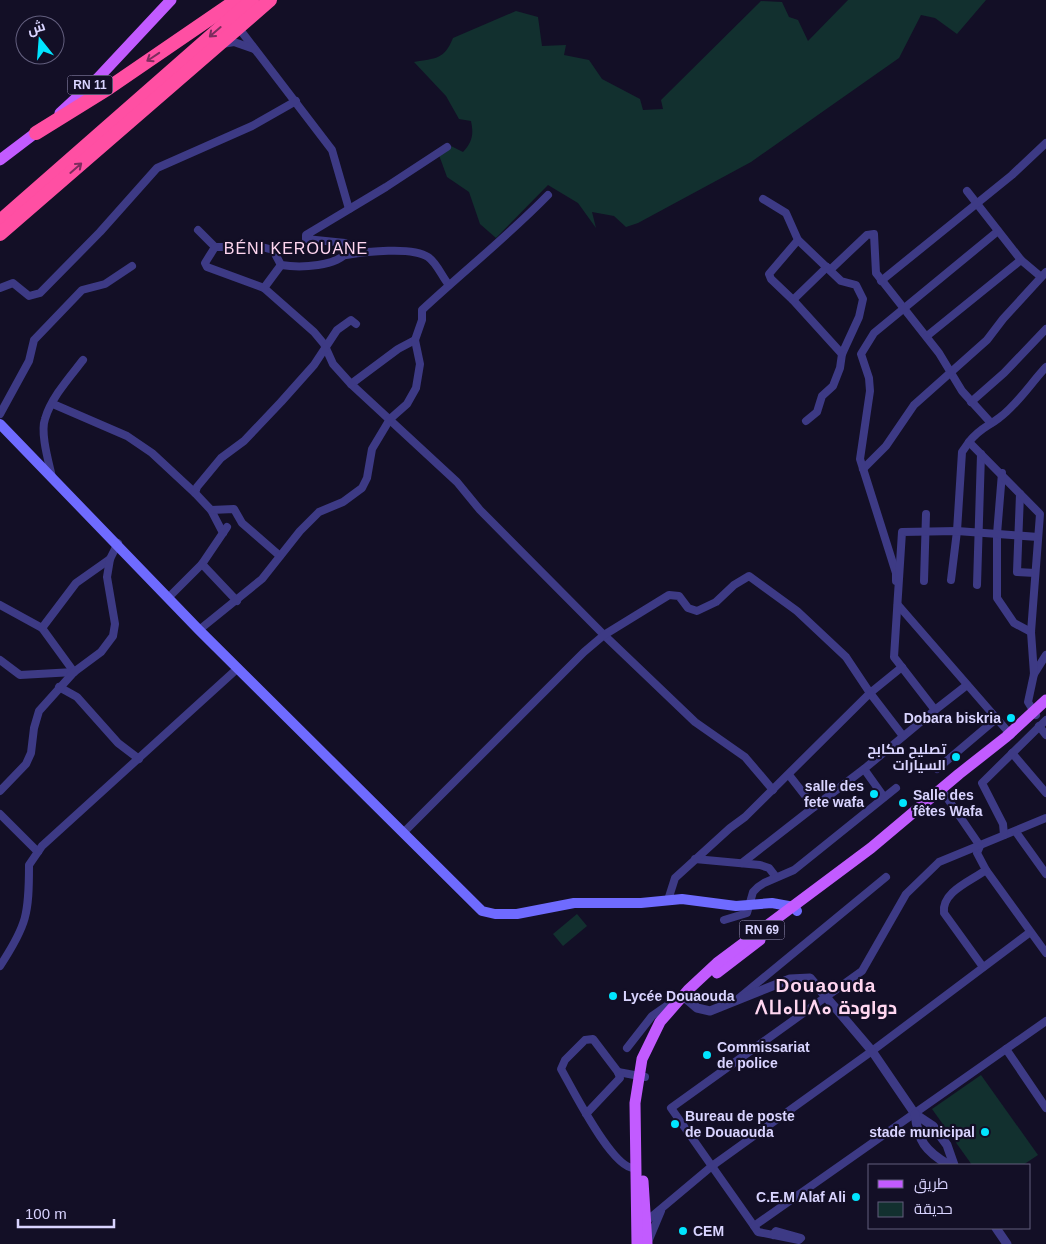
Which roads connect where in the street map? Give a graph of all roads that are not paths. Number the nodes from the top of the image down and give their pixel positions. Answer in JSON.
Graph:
{"nodes":[{"id":1,"x":171,"y":0,"type":"edge"},
{"id":2,"x":237,"y":0,"type":"edge"},
{"id":3,"x":252,"y":0,"type":"edge"},
{"id":4,"x":270,"y":0,"type":"edge"},
{"id":5,"x":238,"y":27,"type":"junction"},
{"id":6,"x":212,"y":49,"type":"junction"},
{"id":7,"x":256,"y":50,"type":"junction"},
{"id":8,"x":296,"y":101,"type":"junction"},
{"id":9,"x":36,"y":133,"type":"junction"},
{"id":10,"x":1046,"y":143,"type":"edge"},
{"id":11,"x":447,"y":147,"type":"dead end"},
{"id":12,"x":0,"y":160,"type":"edge"},
{"id":13,"x":967,"y":192,"type":"dead end"},
{"id":14,"x":548,"y":195,"type":"dead end"},
{"id":15,"x":763,"y":199,"type":"dead end"},
{"id":16,"x":976,"y":203,"type":"junction"},
{"id":17,"x":349,"y":209,"type":"junction"},
{"id":18,"x":0,"y":221,"type":"edge"},
{"id":19,"x":198,"y":230,"type":"dead end"},
{"id":20,"x":998,"y":231,"type":"junction"},
{"id":21,"x":0,"y":234,"type":"edge"},
{"id":22,"x":798,"y":240,"type":"junction"},
{"id":23,"x":215,"y":247,"type":"junction"},
{"id":24,"x":346,"y":255,"type":"junction"},
{"id":25,"x":1021,"y":260,"type":"junction"},
{"id":26,"x":132,"y":266,"type":"dead end"},
{"id":27,"x":281,"y":266,"type":"junction"},
{"id":28,"x":828,"y":268,"type":"junction"},
{"id":29,"x":1043,"y":274,"type":"edge"},
{"id":30,"x":882,"y":281,"type":"junction"},
{"id":31,"x":449,"y":285,"type":"junction"},
{"id":32,"x":0,"y":288,"type":"edge"},
{"id":33,"x":264,"y":288,"type":"junction"},
{"id":34,"x":793,"y":300,"type":"junction"},
{"id":35,"x":904,"y":308,"type":"junction"},
{"id":36,"x":356,"y":324,"type":"dead end"},
{"id":37,"x":1046,"y":329,"type":"edge"},
{"id":38,"x":927,"y":336,"type":"junction"},
{"id":39,"x":415,"y":340,"type":"junction"},
{"id":40,"x":324,"y":346,"type":"junction"},
{"id":41,"x":842,"y":354,"type":"junction"},
{"id":42,"x":83,"y":360,"type":"dead end"},
{"id":43,"x":1046,"y":366,"type":"edge"},
{"id":44,"x":951,"y":373,"type":"junction"},
{"id":45,"x":351,"y":384,"type":"junction"},
{"id":46,"x":971,"y":402,"type":"junction"},
{"id":47,"x":53,"y":404,"type":"junction"},
{"id":48,"x":0,"y":414,"type":"edge"},
{"id":49,"x":390,"y":419,"type":"junction"},
{"id":50,"x":806,"y":421,"type":"dead end"},
{"id":51,"x":991,"y":423,"type":"junction"},
{"id":52,"x":0,"y":424,"type":"edge"},
{"id":53,"x":969,"y":442,"type":"junction"},
{"id":54,"x":981,"y":454,"type":"junction"},
{"id":55,"x":863,"y":469,"type":"junction"},
{"id":56,"x":1002,"y":473,"type":"junction"},
{"id":57,"x":52,"y":477,"type":"junction"},
{"id":58,"x":195,"y":493,"type":"junction"},
{"id":59,"x":1020,"y":494,"type":"junction"},
{"id":60,"x":211,"y":510,"type":"junction"},
{"id":61,"x":926,"y":514,"type":"dead end"},
{"id":62,"x":957,"y":531,"type":"junction"},
{"id":63,"x":978,"y":532,"type":"junction"},
{"id":64,"x":926,"y":533,"type":"junction"},
{"id":65,"x":997,"y":534,"type":"junction"},
{"id":66,"x":1018,"y":535,"type":"junction"},
{"id":67,"x":1038,"y":537,"type":"junction"},
{"id":68,"x":118,"y":543,"type":"junction"},
{"id":69,"x":280,"y":556,"type":"junction"},
{"id":70,"x":110,"y":558,"type":"junction"},
{"id":71,"x":202,"y":564,"type":"junction"},
{"id":72,"x":1035,"y":573,"type":"junction"},
{"id":73,"x":951,"y":580,"type":"dead end"},
{"id":74,"x":924,"y":581,"type":"dead end"},
{"id":75,"x":977,"y":585,"type":"dead end"},
{"id":76,"x":169,"y":597,"type":"junction"},
{"id":77,"x":237,"y":601,"type":"junction"},
{"id":78,"x":899,"y":601,"type":"junction"},
{"id":79,"x":0,"y":605,"type":"edge"},
{"id":80,"x":42,"y":628,"type":"junction"},
{"id":81,"x":199,"y":630,"type":"junction"},
{"id":82,"x":1031,"y":632,"type":"junction"},
{"id":83,"x":604,"y":635,"type":"junction"},
{"id":84,"x":1046,"y":655,"type":"edge"},
{"id":85,"x":0,"y":660,"type":"edge"},
{"id":86,"x":902,"y":667,"type":"junction"},
{"id":87,"x":238,"y":668,"type":"junction"},
{"id":88,"x":74,"y":672,"type":"junction"},
{"id":89,"x":1034,"y":674,"type":"junction"},
{"id":90,"x":967,"y":685,"type":"junction"},
{"id":91,"x":59,"y":687,"type":"junction"},
{"id":92,"x":870,"y":693,"type":"junction"},
{"id":93,"x":935,"y":710,"type":"junction"},
{"id":94,"x":1042,"y":713,"type":"edge"},
{"id":95,"x":996,"y":720,"type":"junction"},
{"id":96,"x":1012,"y":735,"type":"junction"},
{"id":97,"x":1046,"y":735,"type":"edge"},
{"id":98,"x":903,"y":736,"type":"junction"},
{"id":99,"x":1012,"y":753,"type":"junction"},
{"id":100,"x":139,"y":758,"type":"junction"},
{"id":101,"x":864,"y":769,"type":"junction"},
{"id":102,"x":937,"y":769,"type":"dead end"},
{"id":103,"x":789,"y":775,"type":"junction"},
{"id":104,"x":896,"y":788,"type":"dead end"},
{"id":105,"x":773,"y":790,"type":"junction"},
{"id":106,"x":0,"y":791,"type":"edge"},
{"id":107,"x":943,"y":792,"type":"junction"},
{"id":108,"x":1046,"y":793,"type":"edge"},
{"id":109,"x":884,"y":797,"type":"junction"},
{"id":110,"x":814,"y":807,"type":"junction"},
{"id":111,"x":0,"y":814,"type":"edge"},
{"id":112,"x":1046,"y":818,"type":"edge"},
{"id":113,"x":1016,"y":832,"type":"junction"},
{"id":114,"x":403,"y":833,"type":"junction"},
{"id":115,"x":1004,"y":835,"type":"junction"},
{"id":116,"x":980,"y":846,"type":"junction"},
{"id":117,"x":38,"y":852,"type":"junction"},
{"id":118,"x":957,"y":855,"type":"junction"},
{"id":119,"x":695,"y":859,"type":"junction"},
{"id":120,"x":979,"y":859,"type":"junction"},
{"id":121,"x":742,"y":864,"type":"junction"},
{"id":122,"x":986,"y":870,"type":"junction"},
{"id":123,"x":1046,"y":874,"type":"edge"},
{"id":124,"x":776,"y":877,"type":"junction"},
{"id":125,"x":886,"y":877,"type":"dead end"},
{"id":126,"x":668,"y":900,"type":"junction"},
{"id":127,"x":749,"y":904,"type":"junction"},
{"id":128,"x":795,"y":909,"type":"junction"},
{"id":129,"x":724,"y":920,"type":"dead end"},
{"id":130,"x":1029,"y":932,"type":"junction"},
{"id":131,"x":1046,"y":953,"type":"edge"},
{"id":132,"x":0,"y":966,"type":"edge"},
{"id":133,"x":982,"y":967,"type":"junction"},
{"id":134,"x":826,"y":997,"type":"junction"},
{"id":135,"x":685,"y":998,"type":"junction"},
{"id":136,"x":734,"y":1002,"type":"junction"},
{"id":137,"x":1046,"y":1020,"type":"edge"},
{"id":138,"x":627,"y":1048,"type":"dead end"},
{"id":139,"x":1006,"y":1049,"type":"junction"},
{"id":140,"x":872,"y":1051,"type":"junction"},
{"id":141,"x":618,"y":1072,"type":"junction"},
{"id":142,"x":642,"y":1077,"type":"junction"},
{"id":143,"x":1046,"y":1108,"type":"edge"},
{"id":144,"x":586,"y":1114,"type":"junction"},
{"id":145,"x":915,"y":1114,"type":"junction"},
{"id":146,"x":947,"y":1164,"type":"edge"},
{"id":147,"x":954,"y":1164,"type":"edge"},
{"id":148,"x":712,"y":1166,"type":"junction"},
{"id":149,"x":635,"y":1168,"type":"junction"},
{"id":150,"x":665,"y":1205,"type":"junction"},
{"id":151,"x":643,"y":1216,"type":"junction"},
{"id":152,"x":754,"y":1226,"type":"junction"},
{"id":153,"x":997,"y":1229,"type":"edge"},
{"id":154,"x":773,"y":1235,"type":"dead end"},
{"id":155,"x":637,"y":1244,"type":"edge"},
{"id":156,"x":647,"y":1244,"type":"edge"},
{"id":157,"x":1007,"y":1244,"type":"edge"}],
"edges":[{"from":1,"to":9,"type":"main road","number":"RN 11"},
{"from":2,"to":9,"type":"highway","one_way":true},
{"from":3,"to":18,"type":"highway","one_way":true},
{"from":4,"to":5,"type":"highway"},
{"from":5,"to":6,"type":"highway"},
{"from":5,"to":7,"type":"street"},
{"from":6,"to":7,"type":"street"},
{"from":21,"to":6,"type":"highway","one_way":true},
{"from":7,"to":8,"type":"street"},
{"from":8,"to":17,"type":"street"},
{"from":8,"to":32,"type":"street"},
{"from":9,"to":12,"type":"main road","number":"RN 11"},
{"from":10,"to":16,"type":"street"},
{"from":11,"to":17,"type":"street"},
{"from":13,"to":16,"type":"street"},
{"from":14,"to":31,"type":"street"},
{"from":15,"to":22,"type":"street"},
{"from":16,"to":20,"type":"street"},
{"from":16,"to":30,"type":"street"},
{"from":17,"to":24,"type":"street"},
{"from":19,"to":23,"type":"street"},
{"from":20,"to":25,"type":"street"},
{"from":20,"to":35,"type":"street"},
{"from":22,"to":28,"type":"street"},
{"from":22,"to":34,"type":"street"},
{"from":23,"to":27,"type":"street"},
{"from":23,"to":33,"type":"street"},
{"from":24,"to":27,"type":"street"},
{"from":24,"to":31,"type":"street"},
{"from":25,"to":29,"type":"street"},
{"from":25,"to":38,"type":"street"},
{"from":26,"to":48,"type":"street"},
{"from":27,"to":33,"type":"street"},
{"from":28,"to":30,"type":"street"},
{"from":28,"to":34,"type":"street"},
{"from":28,"to":41,"type":"street"},
{"from":29,"to":44,"type":"street"},
{"from":30,"to":35,"type":"street"},
{"from":31,"to":39,"type":"street"},
{"from":33,"to":40,"type":"street"},
{"from":34,"to":41,"type":"street"},
{"from":35,"to":38,"type":"street"},
{"from":35,"to":55,"type":"street"},
{"from":36,"to":40,"type":"street"},
{"from":37,"to":46,"type":"street"},
{"from":38,"to":44,"type":"street"},
{"from":39,"to":45,"type":"street"},
{"from":39,"to":49,"type":"street"},
{"from":40,"to":45,"type":"street"},
{"from":40,"to":58,"type":"street"},
{"from":41,"to":50,"type":"street"},
{"from":42,"to":47,"type":"street"},
{"from":43,"to":51,"type":"street"},
{"from":44,"to":46,"type":"street"},
{"from":44,"to":55,"type":"street"},
{"from":45,"to":49,"type":"street"},
{"from":46,"to":51,"type":"street"},
{"from":47,"to":57,"type":"street"},
{"from":47,"to":58,"type":"street"},
{"from":49,"to":69,"type":"street"},
{"from":49,"to":83,"type":"street"},
{"from":51,"to":53,"type":"street"},
{"from":52,"to":57,"type":"main road"},
{"from":53,"to":54,"type":"street"},
{"from":53,"to":62,"type":"street"},
{"from":54,"to":56,"type":"street"},
{"from":54,"to":63,"type":"street"},
{"from":55,"to":78,"type":"street"},
{"from":56,"to":59,"type":"street"},
{"from":56,"to":65,"type":"street"},
{"from":57,"to":68,"type":"main road"},
{"from":58,"to":60,"type":"street"},
{"from":59,"to":66,"type":"street"},
{"from":59,"to":67,"type":"street"},
{"from":60,"to":69,"type":"street"},
{"from":60,"to":71,"type":"street"},
{"from":61,"to":64,"type":"street"},
{"from":62,"to":63,"type":"street"},
{"from":62,"to":64,"type":"street"},
{"from":62,"to":73,"type":"street"},
{"from":63,"to":65,"type":"street"},
{"from":63,"to":75,"type":"street"},
{"from":64,"to":74,"type":"street"},
{"from":64,"to":78,"type":"street"},
{"from":65,"to":66,"type":"street"},
{"from":65,"to":82,"type":"street"},
{"from":66,"to":67,"type":"street"},
{"from":66,"to":72,"type":"street"},
{"from":67,"to":72,"type":"street"},
{"from":68,"to":70,"type":"street"},
{"from":68,"to":76,"type":"main road"},
{"from":69,"to":77,"type":"street"},
{"from":70,"to":80,"type":"street"},
{"from":70,"to":88,"type":"street"},
{"from":71,"to":76,"type":"street"},
{"from":71,"to":77,"type":"street"},
{"from":72,"to":82,"type":"street"},
{"from":76,"to":81,"type":"main road"},
{"from":77,"to":81,"type":"street"},
{"from":78,"to":86,"type":"street"},
{"from":78,"to":90,"type":"street"},
{"from":79,"to":80,"type":"street"},
{"from":80,"to":88,"type":"street"},
{"from":81,"to":87,"type":"main road"},
{"from":82,"to":89,"type":"street"},
{"from":83,"to":92,"type":"street"},
{"from":83,"to":105,"type":"street"},
{"from":83,"to":114,"type":"street"},
{"from":84,"to":89,"type":"street"},
{"from":85,"to":88,"type":"street"},
{"from":86,"to":92,"type":"street"},
{"from":86,"to":93,"type":"street"},
{"from":87,"to":100,"type":"street"},
{"from":87,"to":114,"type":"main road"},
{"from":88,"to":91,"type":"street"},
{"from":89,"to":94,"type":"street"},
{"from":90,"to":93,"type":"street"},
{"from":90,"to":95,"type":"street"},
{"from":91,"to":100,"type":"street"},
{"from":91,"to":106,"type":"street"},
{"from":92,"to":98,"type":"street"},
{"from":92,"to":103,"type":"street"},
{"from":93,"to":98,"type":"street"},
{"from":94,"to":96,"type":"main road","number":"RN 69"},
{"from":94,"to":97,"type":"street"},
{"from":94,"to":99,"type":"street"},
{"from":95,"to":96,"type":"street"},
{"from":95,"to":102,"type":"street"},
{"from":96,"to":107,"type":"main road","number":"RN 69"},
{"from":98,"to":101,"type":"street"},
{"from":99,"to":108,"type":"street"},
{"from":99,"to":115,"type":"street"},
{"from":100,"to":117,"type":"street"},
{"from":101,"to":109,"type":"street"},
{"from":101,"to":110,"type":"street"},
{"from":103,"to":105,"type":"street"},
{"from":103,"to":110,"type":"street"},
{"from":104,"to":109,"type":"street"},
{"from":105,"to":119,"type":"street"},
{"from":107,"to":116,"type":"street"},
{"from":107,"to":128,"type":"main road","number":"RN 69"},
{"from":109,"to":124,"type":"street"},
{"from":110,"to":121,"type":"street"},
{"from":111,"to":117,"type":"street"},
{"from":112,"to":113,"type":"street"},
{"from":113,"to":115,"type":"street"},
{"from":113,"to":123,"type":"street"},
{"from":114,"to":126,"type":"main road"},
{"from":115,"to":116,"type":"street"},
{"from":116,"to":118,"type":"street"},
{"from":116,"to":120,"type":"street"},
{"from":117,"to":132,"type":"street"},
{"from":118,"to":120,"type":"street"},
{"from":118,"to":134,"type":"street"},
{"from":119,"to":121,"type":"street"},
{"from":119,"to":126,"type":"street"},
{"from":120,"to":122,"type":"street"},
{"from":121,"to":124,"type":"street"},
{"from":122,"to":130,"type":"street"},
{"from":122,"to":133,"type":"street"},
{"from":124,"to":127,"type":"street"},
{"from":125,"to":136,"type":"street"},
{"from":126,"to":127,"type":"main road"},
{"from":127,"to":128,"type":"main road"},
{"from":127,"to":129,"type":"street"},
{"from":128,"to":135,"type":"main road","number":"RN 69"},
{"from":130,"to":131,"type":"street"},
{"from":130,"to":133,"type":"street"},
{"from":133,"to":140,"type":"street"},
{"from":134,"to":136,"type":"street"},
{"from":134,"to":140,"type":"street"},
{"from":134,"to":148,"type":"street"},
{"from":135,"to":136,"type":"street"},
{"from":135,"to":138,"type":"street"},
{"from":135,"to":142,"type":"main road","number":"RN 69"},
{"from":137,"to":139,"type":"street"},
{"from":139,"to":143,"type":"street"},
{"from":139,"to":145,"type":"street"},
{"from":140,"to":145,"type":"street"},
{"from":140,"to":148,"type":"street"},
{"from":141,"to":142,"type":"street"},
{"from":141,"to":144,"type":"street"},
{"from":141,"to":144,"type":"street"},
{"from":142,"to":149,"type":"main road","number":"RN 69"},
{"from":142,"to":151,"type":"main road","number":"RN 69"},
{"from":144,"to":149,"type":"street"},
{"from":145,"to":146,"type":"street"},
{"from":145,"to":147,"type":"street"},
{"from":145,"to":152,"type":"street"},
{"from":148,"to":150,"type":"street"},
{"from":148,"to":152,"type":"street"},
{"from":149,"to":151,"type":"main road","number":"RN 69"},
{"from":150,"to":151,"type":"street"},
{"from":150,"to":151,"type":"street"},
{"from":150,"to":156,"type":"street"},
{"from":151,"to":155,"type":"main road","number":"RN 69"},
{"from":151,"to":156,"type":"main road","number":"RN 69"},
{"from":152,"to":154,"type":"street"},
{"from":153,"to":157,"type":"street"}]}
